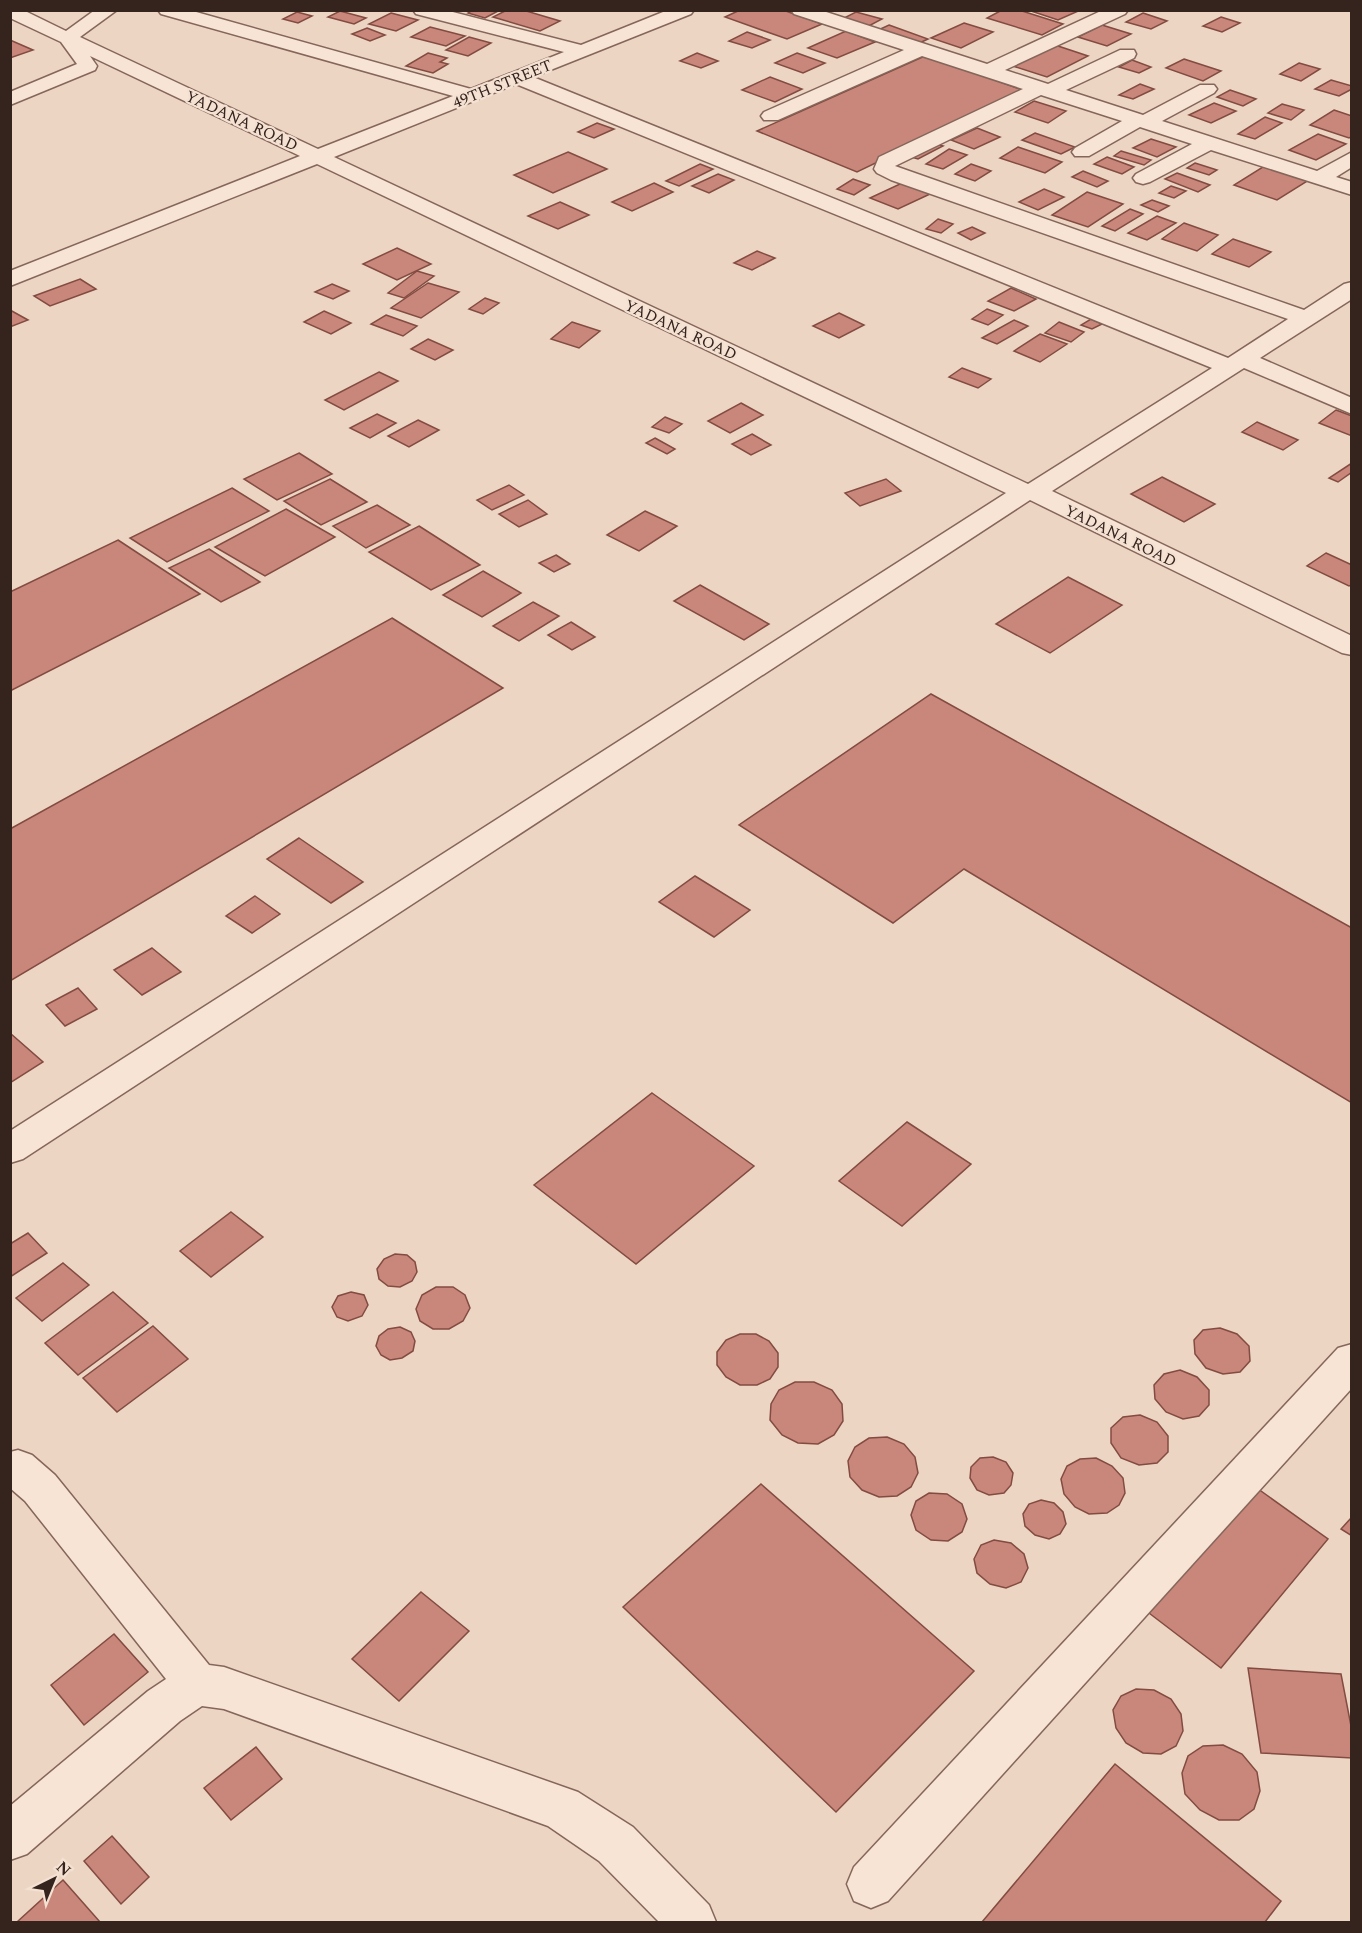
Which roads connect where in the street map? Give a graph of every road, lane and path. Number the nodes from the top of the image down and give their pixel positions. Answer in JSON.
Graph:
{"nodes":[{"id":1,"x":108,"y":10,"type":"edge"},
{"id":2,"x":168,"y":10,"type":"edge"},
{"id":3,"x":422,"y":10,"type":"edge"},
{"id":4,"x":800,"y":10,"type":"edge"},
{"id":5,"x":1119,"y":10,"type":"edge"},
{"id":6,"x":10,"y":11,"type":"edge"},
{"id":7,"x":685,"y":11,"type":"edge"},
{"id":8,"x":67,"y":38,"type":"junction"},
{"id":9,"x":921,"y":49,"type":"junction"},
{"id":10,"x":584,"y":51,"type":"junction"},
{"id":11,"x":1127,"y":54,"type":"dead end"},
{"id":12,"x":988,"y":72,"type":"junction"},
{"id":13,"x":516,"y":77,"type":"junction"},
{"id":14,"x":1207,"y":88,"type":"dead end"},
{"id":15,"x":1045,"y":90,"type":"junction"},
{"id":16,"x":472,"y":95,"type":"junction"},
{"id":17,"x":10,"y":99,"type":"edge"},
{"id":18,"x":771,"y":116,"type":"dead end"},
{"id":19,"x":1141,"y":121,"type":"junction"},
{"id":20,"x":1209,"y":143,"type":"junction"},
{"id":21,"x":1082,"y":152,"type":"dead end"},
{"id":22,"x":318,"y":156,"type":"junction"},
{"id":23,"x":1352,"y":158,"type":"edge"},
{"id":24,"x":1143,"y":178,"type":"dead end"},
{"id":25,"x":1318,"y":178,"type":"junction"},
{"id":26,"x":1352,"y":189,"type":"edge"},
{"id":27,"x":10,"y":279,"type":"edge"},
{"id":28,"x":1352,"y":289,"type":"edge"},
{"id":29,"x":1306,"y":318,"type":"junction"},
{"id":30,"x":1237,"y":363,"type":"junction"},
{"id":31,"x":1352,"y":407,"type":"edge"},
{"id":32,"x":1029,"y":492,"type":"junction"},
{"id":33,"x":1352,"y":647,"type":"edge"},
{"id":34,"x":10,"y":1149,"type":"edge"},
{"id":35,"x":1352,"y":1360,"type":"edge"},
{"id":36,"x":10,"y":1470,"type":"edge"},
{"id":37,"x":197,"y":1683,"type":"junction"},
{"id":38,"x":10,"y":1837,"type":"edge"},
{"id":39,"x":871,"y":1884,"type":"dead end"},
{"id":40,"x":692,"y":1923,"type":"edge"}],
"edges":[{"from":1,"to":8,"type":"street"},
{"from":2,"to":16,"type":"street"},
{"from":3,"to":10,"type":"street"},
{"from":4,"to":9,"type":"street"},
{"from":5,"to":12,"type":"street"},
{"from":6,"to":8,"type":"street","name":"YADANA ROAD"},
{"from":7,"to":10,"type":"street","name":"49TH STREET"},
{"from":8,"to":17,"type":"street"},
{"from":8,"to":22,"type":"street","name":"YADANA ROAD"},
{"from":9,"to":12,"type":"street"},
{"from":9,"to":18,"type":"street"},
{"from":10,"to":13,"type":"street","name":"49TH STREET"},
{"from":11,"to":15,"type":"street"},
{"from":12,"to":15,"type":"street"},
{"from":13,"to":16,"type":"street","name":"49TH STREET"},
{"from":13,"to":30,"type":"street"},
{"from":14,"to":19,"type":"street"},
{"from":15,"to":19,"type":"street"},
{"from":15,"to":29,"type":"street"},
{"from":16,"to":22,"type":"street","name":"49TH STREET"},
{"from":19,"to":20,"type":"street"},
{"from":19,"to":21,"type":"street"},
{"from":20,"to":24,"type":"street"},
{"from":20,"to":25,"type":"street"},
{"from":22,"to":27,"type":"street","name":"49TH STREET"},
{"from":22,"to":32,"type":"street","name":"YADANA ROAD"},
{"from":23,"to":25,"type":"street"},
{"from":25,"to":26,"type":"street"},
{"from":28,"to":29,"type":"street"},
{"from":29,"to":30,"type":"street"},
{"from":30,"to":31,"type":"street"},
{"from":30,"to":32,"type":"street"},
{"from":32,"to":33,"type":"street","name":"YADANA ROAD"},
{"from":32,"to":34,"type":"street"},
{"from":35,"to":39,"type":"street"},
{"from":36,"to":37,"type":"street"},
{"from":37,"to":38,"type":"street"},
{"from":37,"to":40,"type":"street"}]}
